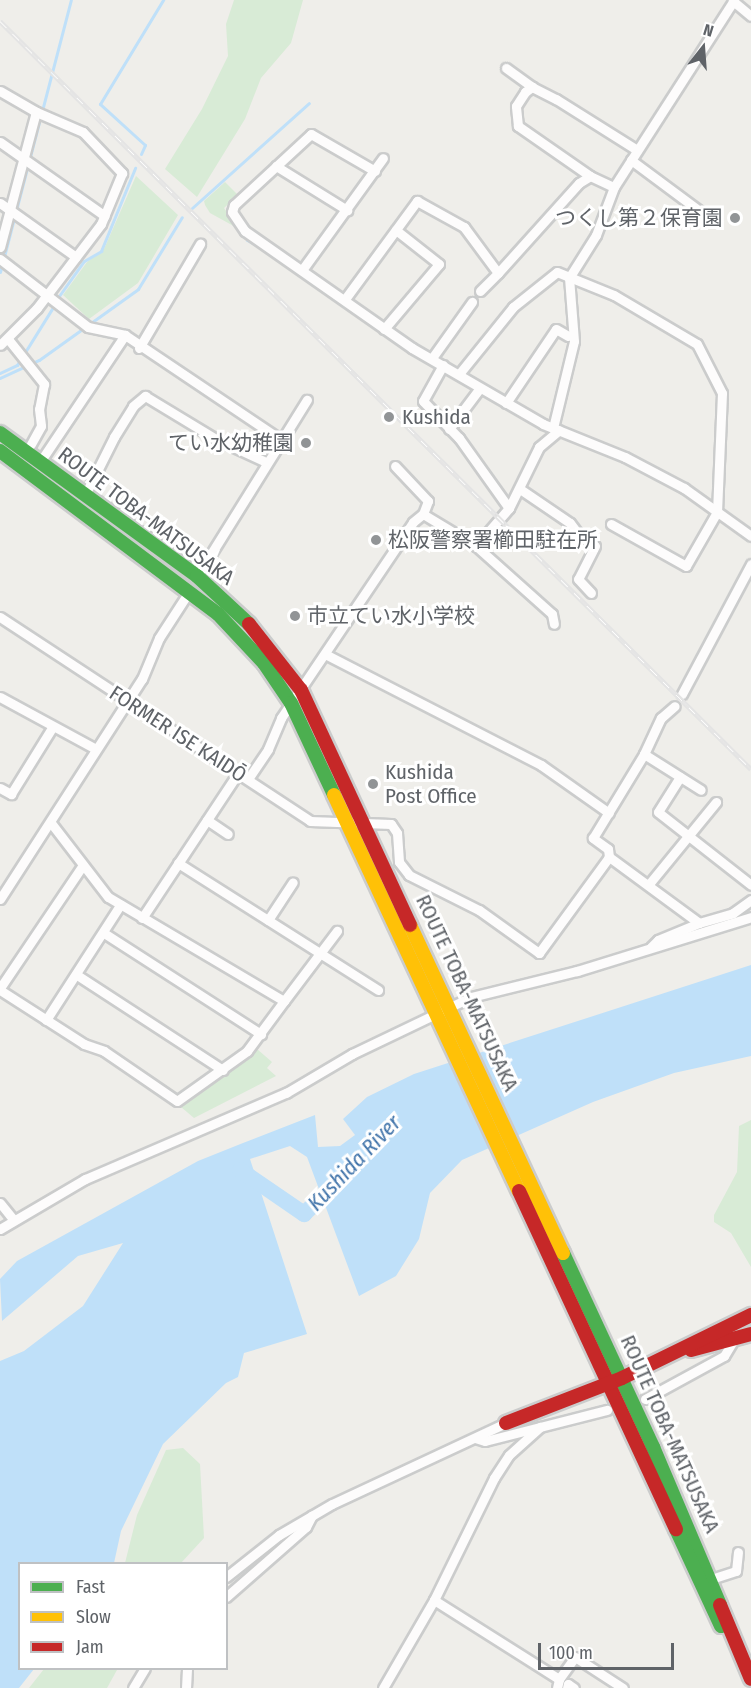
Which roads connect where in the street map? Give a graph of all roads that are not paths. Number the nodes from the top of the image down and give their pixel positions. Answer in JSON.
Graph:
{"nodes":[{"id":1,"x":733,"y":1,"type":"edge"},
{"id":2,"x":751,"y":16,"type":"edge"},
{"id":3,"x":506,"y":68,"type":"dead end"},
{"id":4,"x":532,"y":87,"type":"junction"},
{"id":5,"x":0,"y":91,"type":"edge"},
{"id":6,"x":36,"y":112,"type":"junction"},
{"id":7,"x":0,"y":142,"type":"edge"},
{"id":8,"x":637,"y":150,"type":"junction"},
{"id":9,"x":383,"y":158,"type":"dead end"},
{"id":10,"x":24,"y":159,"type":"junction"},
{"id":11,"x":631,"y":160,"type":"junction"},
{"id":12,"x":276,"y":166,"type":"junction"},
{"id":13,"x":375,"y":171,"type":"junction"},
{"id":14,"x":590,"y":176,"type":"junction"},
{"id":15,"x":614,"y":186,"type":"junction"},
{"id":16,"x":0,"y":203,"type":"edge"},
{"id":17,"x":10,"y":210,"type":"junction"},
{"id":18,"x":347,"y":210,"type":"junction"},
{"id":19,"x":105,"y":216,"type":"junction"},
{"id":20,"x":709,"y":218,"type":"dead end"},
{"id":21,"x":396,"y":230,"type":"junction"},
{"id":22,"x":200,"y":244,"type":"dead end"},
{"id":23,"x":0,"y":247,"type":"edge"},
{"id":24,"x":76,"y":257,"type":"junction"},
{"id":25,"x":3,"y":261,"type":"edge"},
{"id":26,"x":302,"y":270,"type":"junction"},
{"id":27,"x":498,"y":273,"type":"junction"},
{"id":28,"x":571,"y":276,"type":"junction"},
{"id":29,"x":480,"y":291,"type":"dead end"},
{"id":30,"x":47,"y":295,"type":"junction"},
{"id":31,"x":345,"y":300,"type":"junction"},
{"id":32,"x":472,"y":302,"type":"dead end"},
{"id":33,"x":384,"y":329,"type":"junction"},
{"id":34,"x":125,"y":335,"type":"junction"},
{"id":35,"x":568,"y":336,"type":"dead end"},
{"id":36,"x":11,"y":342,"type":"junction"},
{"id":37,"x":0,"y":345,"type":"edge"},
{"id":38,"x":139,"y":348,"type":"junction"},
{"id":39,"x":432,"y":358,"type":"junction"},
{"id":40,"x":443,"y":365,"type":"junction"},
{"id":41,"x":459,"y":374,"type":"junction"},
{"id":42,"x":480,"y":388,"type":"junction"},
{"id":43,"x":307,"y":400,"type":"dead end"},
{"id":44,"x":506,"y":403,"type":"junction"},
{"id":45,"x":449,"y":429,"type":"junction"},
{"id":46,"x":556,"y":429,"type":"junction"},
{"id":47,"x":0,"y":433,"type":"edge"},
{"id":48,"x":280,"y":440,"type":"junction"},
{"id":49,"x":31,"y":444,"type":"dead end"},
{"id":50,"x":0,"y":451,"type":"edge"},
{"id":51,"x":40,"y":462,"type":"junction"},
{"id":52,"x":266,"y":462,"type":"junction"},
{"id":53,"x":395,"y":466,"type":"dead end"},
{"id":54,"x":520,"y":489,"type":"junction"},
{"id":55,"x":85,"y":495,"type":"junction"},
{"id":56,"x":510,"y":508,"type":"junction"},
{"id":57,"x":717,"y":512,"type":"junction"},
{"id":58,"x":423,"y":514,"type":"junction"},
{"id":59,"x":611,"y":524,"type":"dead end"},
{"id":60,"x":751,"y":536,"type":"edge"},
{"id":61,"x":476,"y":546,"type":"junction"},
{"id":62,"x":751,"y":564,"type":"edge"},
{"id":63,"x":197,"y":576,"type":"junction"},
{"id":64,"x":190,"y":590,"type":"junction"},
{"id":65,"x":591,"y":593,"type":"dead end"},
{"id":66,"x":0,"y":617,"type":"edge"},
{"id":67,"x":554,"y":624,"type":"dead end"},
{"id":68,"x":325,"y":654,"type":"junction"},
{"id":69,"x":301,"y":690,"type":"junction"},
{"id":70,"x":682,"y":694,"type":"dead end"},
{"id":71,"x":0,"y":697,"type":"edge"},
{"id":72,"x":128,"y":702,"type":"junction"},
{"id":73,"x":291,"y":703,"type":"junction"},
{"id":74,"x":675,"y":706,"type":"dead end"},
{"id":75,"x":52,"y":728,"type":"junction"},
{"id":76,"x":94,"y":748,"type":"junction"},
{"id":77,"x":644,"y":754,"type":"junction"},
{"id":78,"x":238,"y":773,"type":"junction"},
{"id":79,"x":680,"y":777,"type":"junction"},
{"id":80,"x":248,"y":779,"type":"junction"},
{"id":81,"x":0,"y":788,"type":"edge"},
{"id":82,"x":701,"y":790,"type":"dead end"},
{"id":83,"x":716,"y":802,"type":"dead end"},
{"id":84,"x":609,"y":813,"type":"junction"},
{"id":85,"x":207,"y":820,"type":"junction"},
{"id":86,"x":364,"y":821,"type":"junction"},
{"id":87,"x":348,"y":822,"type":"junction"},
{"id":88,"x":51,"y":823,"type":"junction"},
{"id":89,"x":228,"y":834,"type":"dead end"},
{"id":90,"x":688,"y":834,"type":"junction"},
{"id":91,"x":609,"y":857,"type":"junction"},
{"id":92,"x":178,"y":863,"type":"junction"},
{"id":93,"x":83,"y":865,"type":"junction"},
{"id":94,"x":293,"y":882,"type":"dead end"},
{"id":95,"x":649,"y":884,"type":"junction"},
{"id":96,"x":751,"y":885,"type":"edge"},
{"id":97,"x":0,"y":899,"type":"edge"},
{"id":98,"x":751,"y":900,"type":"edge"},
{"id":99,"x":120,"y":905,"type":"junction"},
{"id":100,"x":751,"y":917,"type":"edge"},
{"id":101,"x":142,"y":918,"type":"junction"},
{"id":102,"x":268,"y":921,"type":"junction"},
{"id":103,"x":699,"y":923,"type":"junction"},
{"id":104,"x":337,"y":931,"type":"dead end"},
{"id":105,"x":104,"y":933,"type":"junction"},
{"id":106,"x":650,"y":949,"type":"junction"},
{"id":107,"x":321,"y":954,"type":"junction"},
{"id":108,"x":76,"y":975,"type":"junction"},
{"id":109,"x":0,"y":989,"type":"edge"},
{"id":110,"x":378,"y":990,"type":"dead end"},
{"id":111,"x":284,"y":1000,"type":"junction"},
{"id":112,"x":452,"y":1012,"type":"junction"},
{"id":113,"x":439,"y":1019,"type":"junction"},
{"id":114,"x":46,"y":1020,"type":"junction"},
{"id":115,"x":261,"y":1034,"type":"junction"},
{"id":116,"x":223,"y":1070,"type":"junction"},
{"id":117,"x":0,"y":1203,"type":"edge"},
{"id":118,"x":13,"y":1218,"type":"junction"},
{"id":119,"x":0,"y":1229,"type":"edge"},
{"id":120,"x":751,"y":1315,"type":"edge"},
{"id":121,"x":751,"y":1334,"type":"edge"},
{"id":122,"x":735,"y":1337,"type":"junction"},
{"id":123,"x":669,"y":1357,"type":"junction"},
{"id":124,"x":619,"y":1372,"type":"junction"},
{"id":125,"x":605,"y":1378,"type":"junction"},
{"id":126,"x":645,"y":1399,"type":"dead end"},
{"id":127,"x":607,"y":1410,"type":"dead end"},
{"id":128,"x":506,"y":1422,"type":"joint"},
{"id":129,"x":540,"y":1427,"type":"junction"},
{"id":130,"x":475,"y":1438,"type":"junction"},
{"id":131,"x":312,"y":1515,"type":"junction"},
{"id":132,"x":738,"y":1552,"type":"dead end"},
{"id":133,"x":228,"y":1575,"type":"edge"},
{"id":134,"x":711,"y":1579,"type":"junction"},
{"id":135,"x":228,"y":1595,"type":"edge"},
{"id":136,"x":434,"y":1600,"type":"junction"},
{"id":137,"x":145,"y":1670,"type":"edge"},
{"id":138,"x":187,"y":1670,"type":"edge"},
{"id":139,"x":751,"y":1679,"type":"edge"},
{"id":140,"x":558,"y":1683,"type":"edge"},
{"id":141,"x":751,"y":1685,"type":"edge"},
{"id":142,"x":133,"y":1688,"type":"edge"},
{"id":143,"x":186,"y":1688,"type":"edge"},
{"id":144,"x":383,"y":1688,"type":"edge"},
{"id":145,"x":567,"y":1688,"type":"edge"},
{"id":146,"x":574,"y":1688,"type":"edge"},
{"id":147,"x":623,"y":1688,"type":"edge"}],
"edges":[{"from":1,"to":2,"type":"street"},
{"from":1,"to":8,"type":"street"},
{"from":3,"to":4,"type":"street"},
{"from":4,"to":8,"type":"street"},
{"from":4,"to":14,"type":"street"},
{"from":5,"to":6,"type":"street"},
{"from":6,"to":10,"type":"street"},
{"from":6,"to":19,"type":"street"},
{"from":7,"to":10,"type":"street"},
{"from":8,"to":11,"type":"street"},
{"from":9,"to":13,"type":"street"},
{"from":10,"to":17,"type":"street"},
{"from":10,"to":19,"type":"street"},
{"from":11,"to":15,"type":"street"},
{"from":11,"to":20,"type":"street"},
{"from":12,"to":13,"type":"street"},
{"from":12,"to":18,"type":"street"},
{"from":12,"to":26,"type":"street"},
{"from":13,"to":18,"type":"street"},
{"from":14,"to":15,"type":"street"},
{"from":14,"to":27,"type":"street"},
{"from":15,"to":28,"type":"street"},
{"from":16,"to":17,"type":"street"},
{"from":17,"to":23,"type":"street"},
{"from":17,"to":24,"type":"street"},
{"from":18,"to":26,"type":"street"},
{"from":19,"to":24,"type":"street"},
{"from":21,"to":27,"type":"street"},
{"from":21,"to":31,"type":"street"},
{"from":21,"to":33,"type":"street"},
{"from":22,"to":38,"type":"street"},
{"from":24,"to":30,"type":"street"},
{"from":25,"to":30,"type":"street"},
{"from":26,"to":31,"type":"street"},
{"from":27,"to":29,"type":"street"},
{"from":28,"to":41,"type":"street"},
{"from":28,"to":46,"type":"street"},
{"from":28,"to":57,"type":"street"},
{"from":30,"to":34,"type":"street"},
{"from":30,"to":36,"type":"street"},
{"from":31,"to":33,"type":"street"},
{"from":32,"to":39,"type":"street"},
{"from":33,"to":39,"type":"street"},
{"from":34,"to":38,"type":"street"},
{"from":34,"to":51,"type":"street"},
{"from":35,"to":44,"type":"street"},
{"from":36,"to":37,"type":"street"},
{"from":36,"to":49,"type":"street"},
{"from":38,"to":48,"type":"street"},
{"from":39,"to":40,"type":"street"},
{"from":40,"to":41,"type":"street"},
{"from":40,"to":45,"type":"street"},
{"from":41,"to":42,"type":"street"},
{"from":42,"to":44,"type":"street"},
{"from":42,"to":45,"type":"street"},
{"from":43,"to":48,"type":"street"},
{"from":44,"to":46,"type":"street"},
{"from":45,"to":56,"type":"street"},
{"from":46,"to":54,"type":"street"},
{"from":46,"to":57,"type":"street"},
{"from":47,"to":51,"type":"main road","name":"ROUTE TOBA-MATSUSAKA"},
{"from":48,"to":52,"type":"street"},
{"from":50,"to":64,"type":"main road","name":"ROUTE TOBA-MATSUSAKA"},
{"from":51,"to":55,"type":"main road","name":"ROUTE TOBA-MATSUSAKA"},
{"from":52,"to":55,"type":"street"},
{"from":52,"to":63,"type":"street"},
{"from":53,"to":58,"type":"street"},
{"from":54,"to":56,"type":"street"},
{"from":54,"to":65,"type":"street"},
{"from":55,"to":63,"type":"main road","name":"ROUTE TOBA-MATSUSAKA"},
{"from":56,"to":61,"type":"street"},
{"from":57,"to":59,"type":"street"},
{"from":57,"to":60,"type":"street"},
{"from":58,"to":61,"type":"street"},
{"from":58,"to":68,"type":"street"},
{"from":61,"to":67,"type":"street"},
{"from":62,"to":70,"type":"street"},
{"from":63,"to":64,"type":"street"},
{"from":63,"to":69,"type":"main road","name":"ROUTE TOBA-MATSUSAKA"},
{"from":64,"to":72,"type":"street"},
{"from":64,"to":73,"type":"main road","name":"ROUTE TOBA-MATSUSAKA"},
{"from":66,"to":72,"type":"street","name":"FORMER ISE KAIDŌ"},
{"from":68,"to":69,"type":"street"},
{"from":68,"to":84,"type":"street"},
{"from":69,"to":73,"type":"street"},
{"from":69,"to":86,"type":"main road","name":"ROUTE TOBA-MATSUSAKA"},
{"from":71,"to":75,"type":"street"},
{"from":72,"to":76,"type":"street"},
{"from":72,"to":78,"type":"street","name":"FORMER ISE KAIDŌ"},
{"from":73,"to":80,"type":"street"},
{"from":73,"to":87,"type":"main road","name":"ROUTE TOBA-MATSUSAKA"},
{"from":74,"to":77,"type":"street"},
{"from":75,"to":76,"type":"street"},
{"from":75,"to":81,"type":"street"},
{"from":76,"to":88,"type":"street"},
{"from":77,"to":79,"type":"street"},
{"from":77,"to":84,"type":"street"},
{"from":78,"to":80,"type":"street","name":"FORMER ISE KAIDŌ"},
{"from":78,"to":85,"type":"street"},
{"from":79,"to":82,"type":"street"},
{"from":79,"to":90,"type":"street"},
{"from":80,"to":87,"type":"street","name":"FORMER ISE KAIDŌ"},
{"from":83,"to":90,"type":"street"},
{"from":84,"to":91,"type":"street"},
{"from":85,"to":89,"type":"street"},
{"from":85,"to":92,"type":"street"},
{"from":86,"to":87,"type":"street","name":"FORMER ISE KAIDŌ"},
{"from":86,"to":91,"type":"street","name":"FORMER ISE KAIDŌ"},
{"from":86,"to":112,"type":"main road","name":"ROUTE TOBA-MATSUSAKA"},
{"from":87,"to":113,"type":"main road","name":"ROUTE TOBA-MATSUSAKA"},
{"from":88,"to":93,"type":"street"},
{"from":88,"to":97,"type":"street"},
{"from":90,"to":95,"type":"street"},
{"from":90,"to":96,"type":"street"},
{"from":91,"to":95,"type":"street"},
{"from":92,"to":101,"type":"street"},
{"from":92,"to":102,"type":"street"},
{"from":93,"to":99,"type":"street"},
{"from":93,"to":109,"type":"street"},
{"from":94,"to":102,"type":"street"},
{"from":95,"to":103,"type":"street"},
{"from":98,"to":103,"type":"street"},
{"from":99,"to":101,"type":"street"},
{"from":99,"to":105,"type":"street"},
{"from":100,"to":106,"type":"street"},
{"from":101,"to":111,"type":"street"},
{"from":102,"to":107,"type":"street"},
{"from":103,"to":106,"type":"street"},
{"from":104,"to":107,"type":"street"},
{"from":105,"to":108,"type":"street"},
{"from":105,"to":115,"type":"street"},
{"from":106,"to":112,"type":"street"},
{"from":107,"to":110,"type":"street"},
{"from":107,"to":111,"type":"street"},
{"from":108,"to":114,"type":"street"},
{"from":108,"to":116,"type":"street"},
{"from":109,"to":114,"type":"street"},
{"from":111,"to":115,"type":"street"},
{"from":112,"to":113,"type":"street"},
{"from":112,"to":124,"type":"main road","name":"ROUTE TOBA-MATSUSAKA"},
{"from":113,"to":118,"type":"street"},
{"from":113,"to":125,"type":"main road","name":"ROUTE TOBA-MATSUSAKA"},
{"from":114,"to":116,"type":"street"},
{"from":115,"to":116,"type":"street"},
{"from":117,"to":118,"type":"street"},
{"from":118,"to":119,"type":"street"},
{"from":120,"to":123,"type":"main road"},
{"from":121,"to":122,"type":"main road"},
{"from":122,"to":123,"type":"main road"},
{"from":122,"to":126,"type":"street"},
{"from":123,"to":124,"type":"main road"},
{"from":124,"to":125,"type":"main road"},
{"from":124,"to":134,"type":"main road","name":"ROUTE TOBA-MATSUSAKA"},
{"from":125,"to":128,"type":"main road"},
{"from":125,"to":141,"type":"main road","name":"ROUTE TOBA-MATSUSAKA"},
{"from":127,"to":129,"type":"street"},
{"from":128,"to":130,"type":"street"},
{"from":129,"to":130,"type":"street"},
{"from":129,"to":136,"type":"street"},
{"from":130,"to":131,"type":"street"},
{"from":131,"to":133,"type":"street"},
{"from":131,"to":135,"type":"street"},
{"from":132,"to":134,"type":"street"},
{"from":134,"to":139,"type":"main road","name":"ROUTE TOBA-MATSUSAKA"},
{"from":136,"to":140,"type":"street"},
{"from":136,"to":144,"type":"street"},
{"from":137,"to":142,"type":"street"},
{"from":138,"to":143,"type":"street"},
{"from":140,"to":147,"type":"street"},
{"from":145,"to":146,"type":"street"}]}
